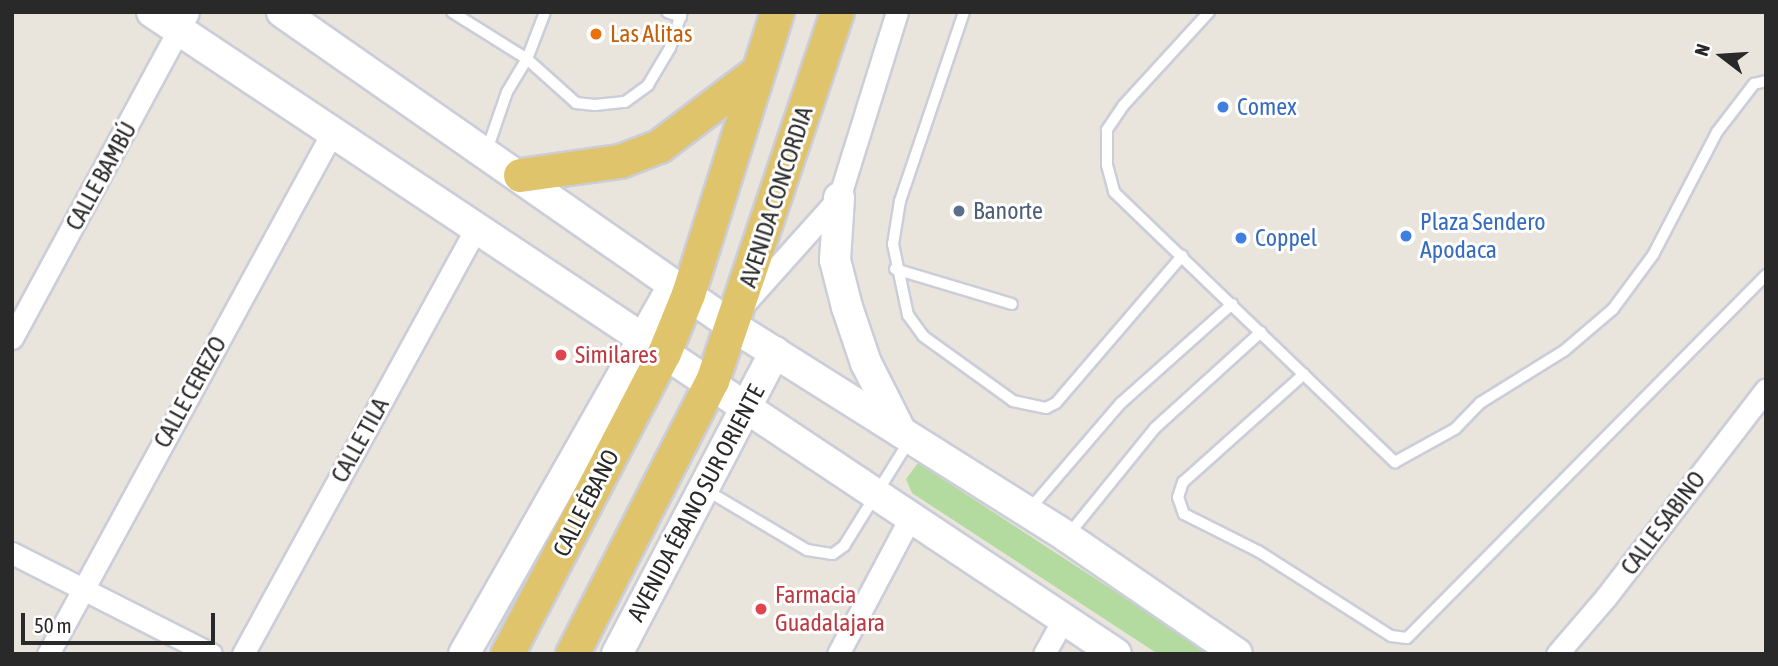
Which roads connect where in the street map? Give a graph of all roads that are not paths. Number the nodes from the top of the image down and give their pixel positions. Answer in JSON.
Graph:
{"nodes":[{"id":1,"x":152,"y":12,"type":"edge"},
{"id":2,"x":282,"y":12,"type":"edge"},
{"id":3,"x":452,"y":12,"type":"edge"},
{"id":4,"x":545,"y":12,"type":"edge"},
{"id":5,"x":667,"y":12,"type":"edge"},
{"id":6,"x":777,"y":12,"type":"edge"},
{"id":7,"x":837,"y":12,"type":"edge"},
{"id":8,"x":897,"y":12,"type":"edge"},
{"id":9,"x":964,"y":12,"type":"edge"},
{"id":10,"x":1209,"y":12,"type":"edge"},
{"id":11,"x":682,"y":15,"type":"edge"},
{"id":12,"x":184,"y":21,"type":"edge"},
{"id":13,"x":527,"y":59,"type":"junction"},
{"id":14,"x":758,"y":71,"type":"junction"},
{"id":15,"x":1766,"y":81,"type":"edge"},
{"id":16,"x":333,"y":131,"type":"junction"},
{"id":17,"x":486,"y":153,"type":"junction"},
{"id":18,"x":520,"y":175,"type":"junction"},
{"id":19,"x":839,"y":198,"type":"junction"},
{"id":20,"x":477,"y":227,"type":"junction"},
{"id":21,"x":1182,"y":256,"type":"junction"},
{"id":22,"x":895,"y":269,"type":"junction"},
{"id":23,"x":1766,"y":275,"type":"edge"},
{"id":24,"x":681,"y":289,"type":"junction"},
{"id":25,"x":1012,"y":304,"type":"dead end"},
{"id":26,"x":1232,"y":304,"type":"junction"},
{"id":27,"x":735,"y":317,"type":"junction"},
{"id":28,"x":1261,"y":332,"type":"junction"},
{"id":29,"x":12,"y":338,"type":"edge"},
{"id":30,"x":653,"y":346,"type":"junction"},
{"id":31,"x":775,"y":352,"type":"junction"},
{"id":32,"x":1304,"y":374,"type":"junction"},
{"id":33,"x":712,"y":381,"type":"junction"},
{"id":34,"x":1766,"y":389,"type":"edge"},
{"id":35,"x":749,"y":406,"type":"junction"},
{"id":36,"x":906,"y":435,"type":"junction"},
{"id":37,"x":705,"y":489,"type":"junction"},
{"id":38,"x":876,"y":492,"type":"junction"},
{"id":39,"x":1027,"y":512,"type":"junction"},
{"id":40,"x":912,"y":516,"type":"junction"},
{"id":41,"x":1067,"y":537,"type":"junction"},
{"id":42,"x":12,"y":553,"type":"edge"},
{"id":43,"x":83,"y":589,"type":"junction"},
{"id":44,"x":1064,"y":618,"type":"junction"},
{"id":45,"x":48,"y":654,"type":"edge"},
{"id":46,"x":211,"y":654,"type":"edge"},
{"id":47,"x":243,"y":654,"type":"edge"},
{"id":48,"x":464,"y":654,"type":"edge"},
{"id":49,"x":508,"y":654,"type":"edge"},
{"id":50,"x":572,"y":654,"type":"edge"},
{"id":51,"x":617,"y":654,"type":"edge"},
{"id":52,"x":838,"y":654,"type":"edge"},
{"id":53,"x":1044,"y":654,"type":"edge"},
{"id":54,"x":1116,"y":654,"type":"edge"},
{"id":55,"x":1237,"y":654,"type":"edge"},
{"id":56,"x":1557,"y":654,"type":"edge"}],
"edges":[{"from":1,"to":12,"type":"street"},
{"from":2,"to":17,"type":"street"},
{"from":3,"to":13,"type":"lane"},
{"from":4,"to":13,"type":"lane"},
{"from":5,"to":11,"type":"lane"},
{"from":6,"to":14,"type":"main road"},
{"from":7,"to":27,"type":"main road","name":"AVENIDA CONCORDIA"},
{"from":8,"to":19,"type":"street"},
{"from":9,"to":22,"type":"lane"},
{"from":10,"to":21,"type":"lane"},
{"from":11,"to":13,"type":"lane"},
{"from":12,"to":16,"type":"street"},
{"from":12,"to":29,"type":"street","name":"CALLE BAMBÚ"},
{"from":13,"to":17,"type":"lane"},
{"from":14,"to":18,"type":"main road"},
{"from":14,"to":24,"type":"main road"},
{"from":15,"to":32,"type":"lane"},
{"from":16,"to":20,"type":"street"},
{"from":16,"to":43,"type":"street","name":"CALLE CEREZO"},
{"from":17,"to":18,"type":"street"},
{"from":18,"to":24,"type":"street"},
{"from":19,"to":27,"type":"street"},
{"from":19,"to":36,"type":"street"},
{"from":20,"to":30,"type":"street"},
{"from":20,"to":47,"type":"street","name":"CALLE TILA"},
{"from":21,"to":22,"type":"lane"},
{"from":21,"to":26,"type":"lane"},
{"from":22,"to":25,"type":"lane"},
{"from":23,"to":32,"type":"lane"},
{"from":24,"to":27,"type":"street"},
{"from":24,"to":30,"type":"main road"},
{"from":26,"to":28,"type":"lane"},
{"from":26,"to":39,"type":"lane"},
{"from":27,"to":31,"type":"street"},
{"from":27,"to":33,"type":"main road","name":"AVENIDA CONCORDIA"},
{"from":28,"to":32,"type":"lane"},
{"from":28,"to":41,"type":"lane"},
{"from":30,"to":33,"type":"street"},
{"from":30,"to":48,"type":"street"},
{"from":30,"to":49,"type":"main road","name":"CALLE ÉBANO"},
{"from":31,"to":35,"type":"street","name":"AVENIDA ÉBANO SUR ORIENTE"},
{"from":31,"to":36,"type":"street"},
{"from":33,"to":35,"type":"street"},
{"from":33,"to":50,"type":"main road"},
{"from":34,"to":56,"type":"street","name":"CALLE SABINO"},
{"from":35,"to":37,"type":"street","name":"AVENIDA ÉBANO SUR ORIENTE"},
{"from":35,"to":38,"type":"street"},
{"from":36,"to":38,"type":"lane"},
{"from":36,"to":39,"type":"street"},
{"from":37,"to":38,"type":"lane"},
{"from":37,"to":51,"type":"street","name":"AVENIDA ÉBANO SUR ORIENTE"},
{"from":38,"to":40,"type":"street"},
{"from":39,"to":41,"type":"street"},
{"from":40,"to":44,"type":"street"},
{"from":40,"to":52,"type":"street"},
{"from":41,"to":55,"type":"street"},
{"from":42,"to":43,"type":"street"},
{"from":43,"to":45,"type":"street","name":"CALLE CEREZO"},
{"from":43,"to":46,"type":"street"},
{"from":44,"to":53,"type":"street"},
{"from":44,"to":54,"type":"street"}]}
